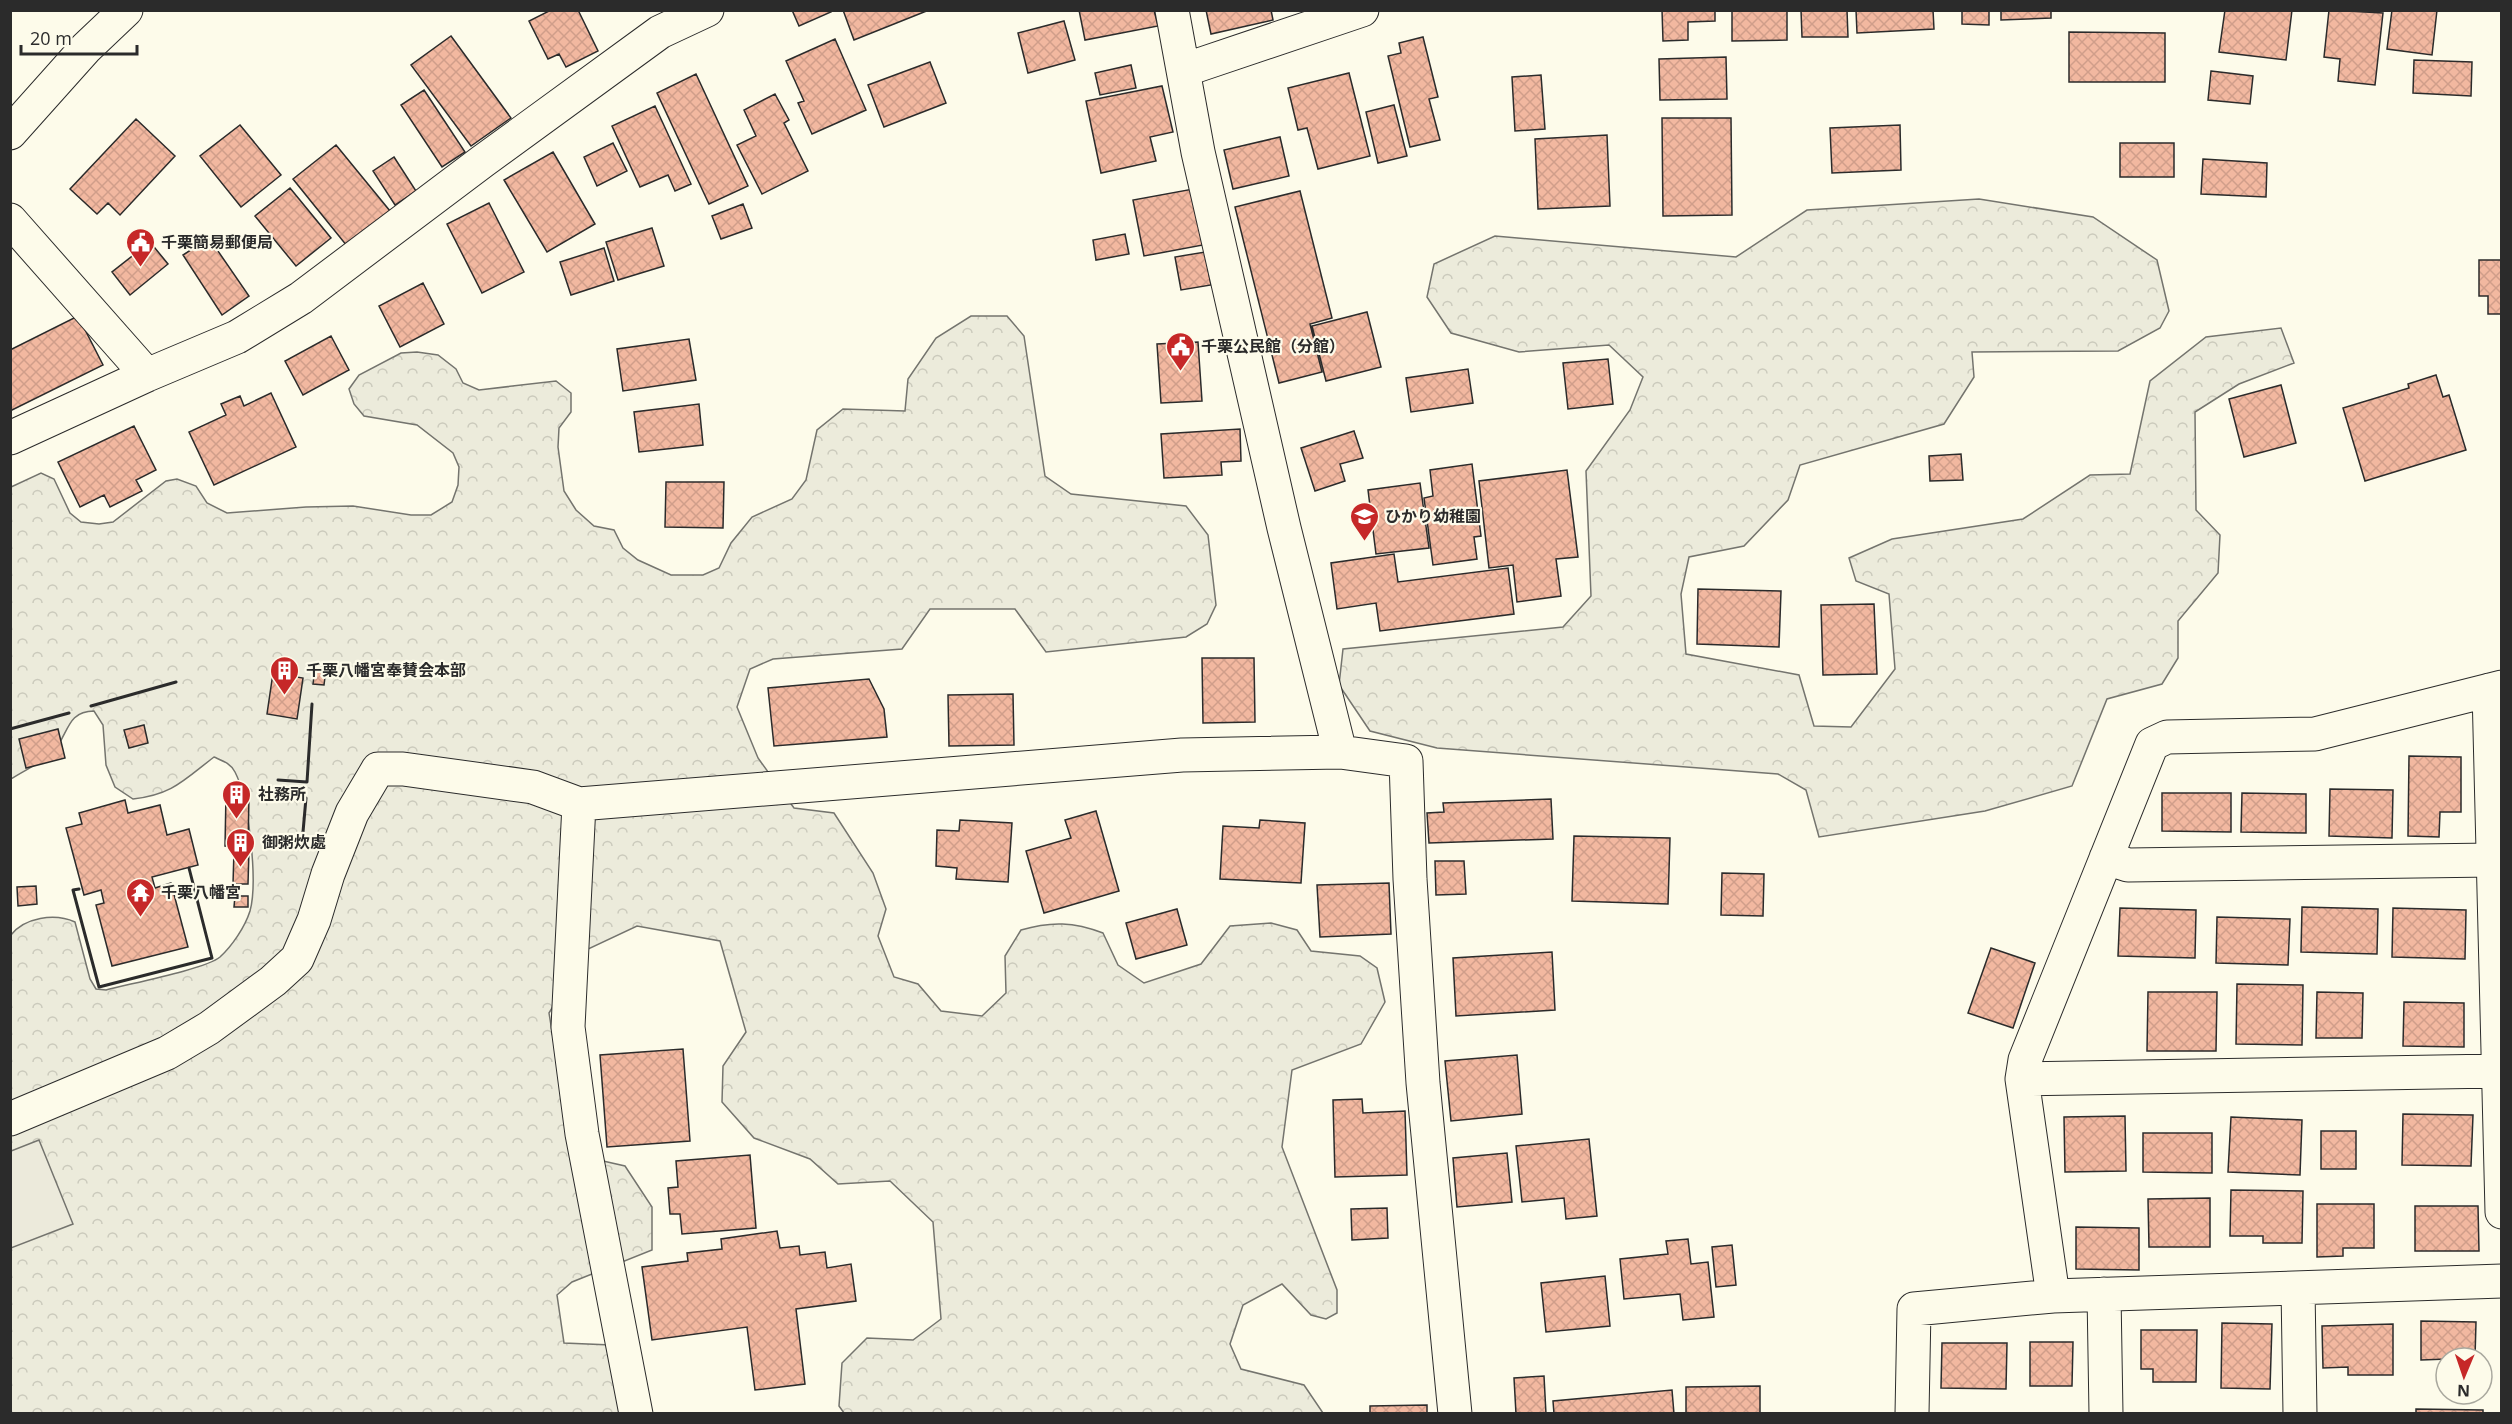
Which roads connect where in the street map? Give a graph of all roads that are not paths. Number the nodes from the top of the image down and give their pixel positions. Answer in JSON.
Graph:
{"nodes":[{"id":1,"x":126,"y":10,"type":"edge"},
{"id":2,"x":706,"y":10,"type":"edge"},
{"id":3,"x":1172,"y":10,"type":"edge"},
{"id":4,"x":1362,"y":10,"type":"edge"},
{"id":5,"x":1184,"y":70,"type":"junction"},
{"id":6,"x":10,"y":133,"type":"edge"},
{"id":7,"x":10,"y":220,"type":"edge"},
{"id":8,"x":147,"y":375,"type":"junction"},
{"id":9,"x":10,"y":438,"type":"edge"},
{"id":10,"x":2495,"y":688,"type":"edge"},
{"id":11,"x":1340,"y":752,"type":"junction"},
{"id":12,"x":579,"y":804,"type":"junction"},
{"id":13,"x":2106,"y":858,"type":"junction"},
{"id":14,"x":2493,"y":860,"type":"junction"},
{"id":15,"x":2498,"y":1071,"type":"junction"},
{"id":16,"x":2022,"y":1080,"type":"junction"},
{"id":17,"x":10,"y":1119,"type":"edge"},
{"id":18,"x":2502,"y":1212,"type":"edge"},
{"id":19,"x":2502,"y":1281,"type":"edge"},
{"id":20,"x":2298,"y":1288,"type":"junction"},
{"id":21,"x":2104,"y":1294,"type":"junction"},
{"id":22,"x":2053,"y":1296,"type":"junction"},
{"id":23,"x":636,"y":1413,"type":"edge"},
{"id":24,"x":1455,"y":1413,"type":"edge"},
{"id":25,"x":1912,"y":1413,"type":"edge"},
{"id":26,"x":2106,"y":1413,"type":"edge"},
{"id":27,"x":2300,"y":1413,"type":"edge"}],
"edges":[{"from":1,"to":6,"type":"street"},
{"from":2,"to":8,"type":"street"},
{"from":3,"to":5,"type":"street"},
{"from":4,"to":5,"type":"street"},
{"from":5,"to":11,"type":"street"},
{"from":7,"to":8,"type":"street"},
{"from":8,"to":9,"type":"street"},
{"from":10,"to":13,"type":"street"},
{"from":10,"to":14,"type":"street"},
{"from":11,"to":12,"type":"street"},
{"from":11,"to":24,"type":"street"},
{"from":12,"to":17,"type":"street"},
{"from":12,"to":23,"type":"street"},
{"from":13,"to":14,"type":"street"},
{"from":13,"to":16,"type":"street"},
{"from":14,"to":15,"type":"street"},
{"from":15,"to":16,"type":"street"},
{"from":15,"to":18,"type":"street"},
{"from":16,"to":22,"type":"street"},
{"from":19,"to":20,"type":"street"},
{"from":20,"to":21,"type":"street"},
{"from":20,"to":27,"type":"street"},
{"from":21,"to":22,"type":"street"},
{"from":21,"to":26,"type":"street"},
{"from":22,"to":25,"type":"street"}]}
